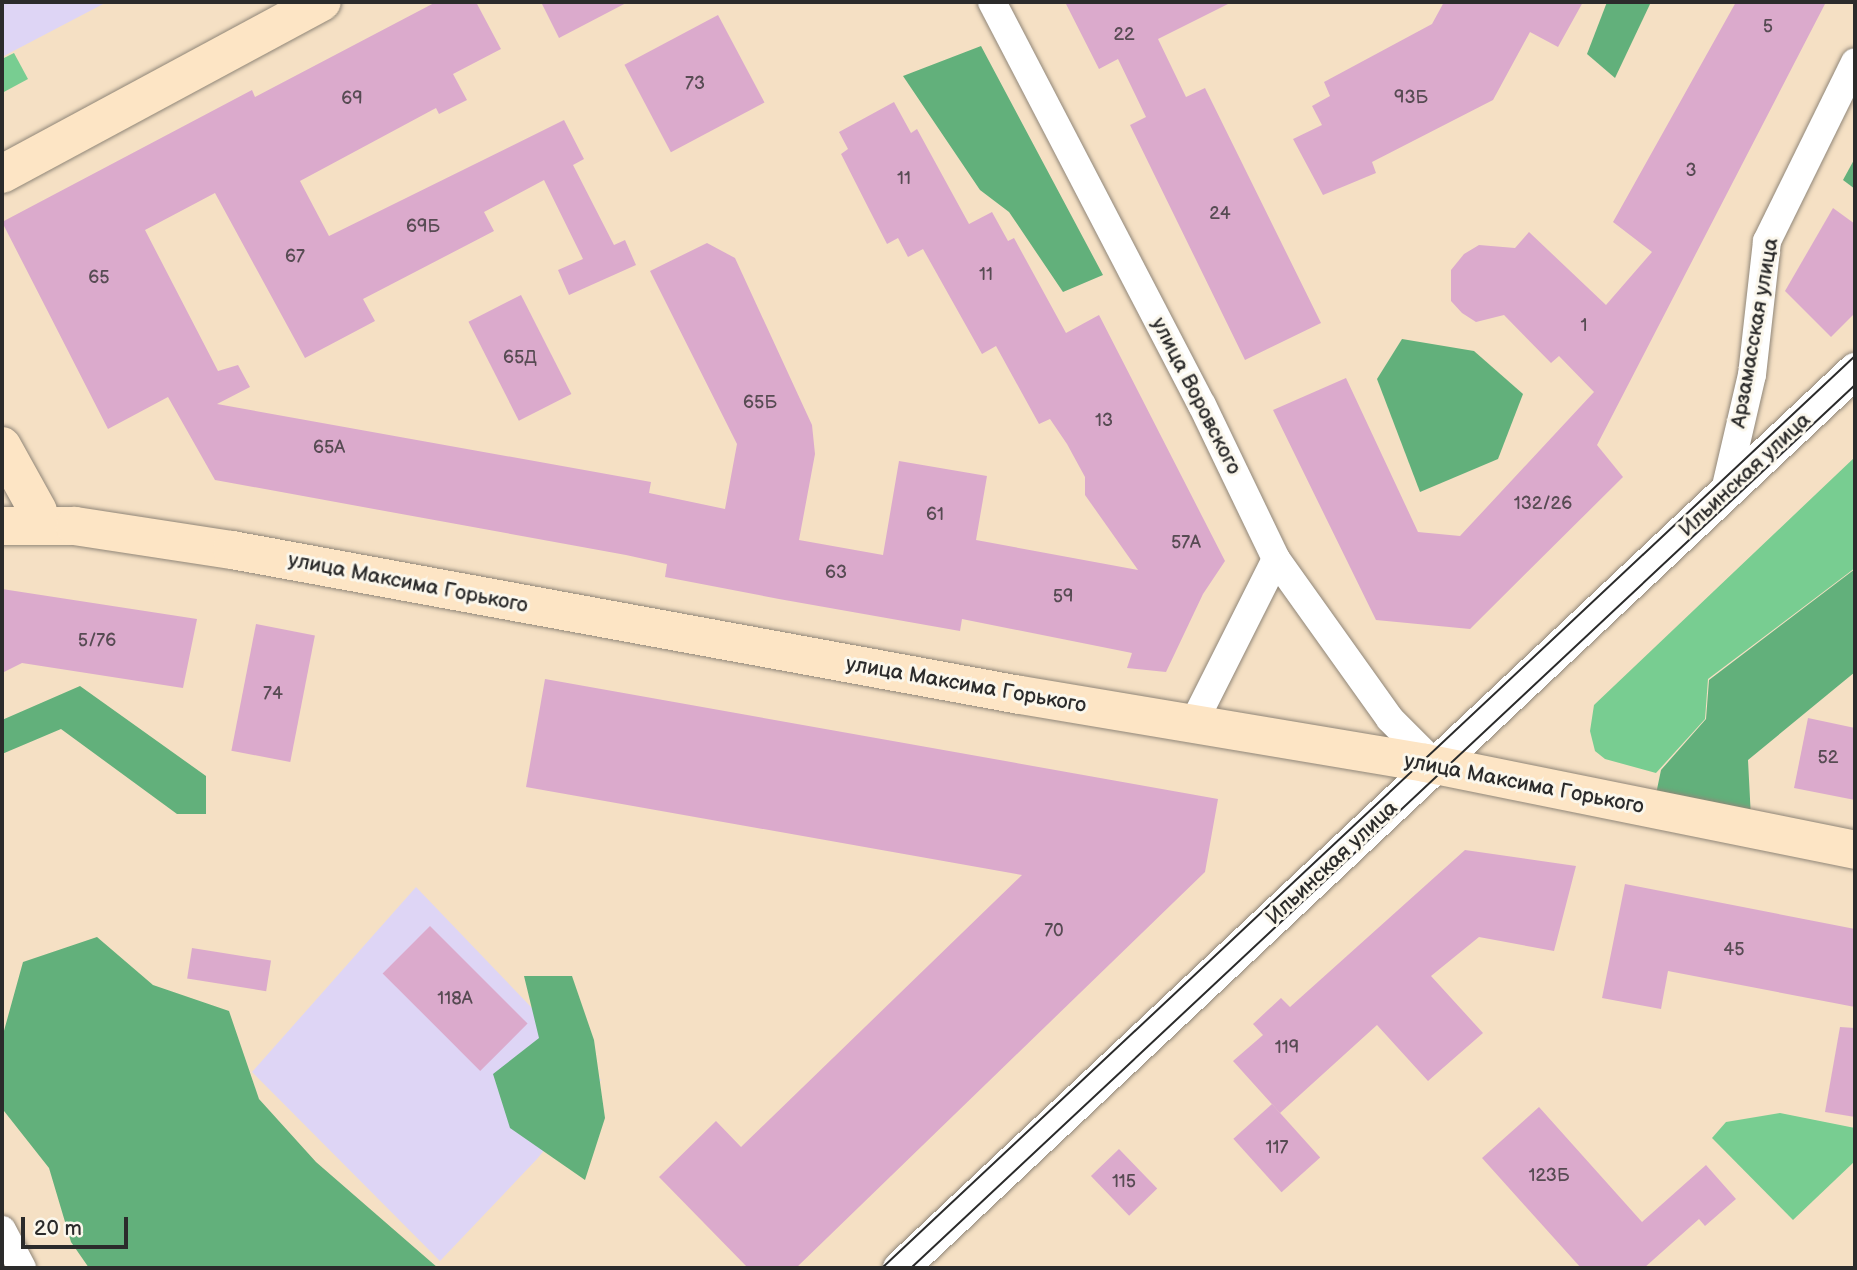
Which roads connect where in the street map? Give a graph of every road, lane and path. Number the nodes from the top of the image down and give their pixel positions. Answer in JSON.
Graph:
{"nodes":[{"id":1,"x":322,"y":2,"type":"edge"},
{"id":2,"x":992,"y":2,"type":"edge"},
{"id":3,"x":1855,"y":62,"type":"edge"},
{"id":4,"x":89,"y":124,"type":"junction"},
{"id":5,"x":2,"y":142,"type":"edge"},
{"id":6,"x":2,"y":174,"type":"edge"},
{"id":7,"x":1855,"y":370,"type":"edge"},
{"id":8,"x":2,"y":446,"type":"edge"},
{"id":9,"x":1724,"y":495,"type":"junction"},
{"id":10,"x":2,"y":499,"type":"edge"},
{"id":11,"x":38,"y":510,"type":"junction"},
{"id":12,"x":2,"y":526,"type":"edge"},
{"id":13,"x":75,"y":526,"type":"junction"},
{"id":14,"x":1276,"y":559,"type":"junction"},
{"id":15,"x":1192,"y":726,"type":"junction"},
{"id":16,"x":1437,"y":766,"type":"junction"},
{"id":17,"x":1855,"y":850,"type":"edge"},
{"id":18,"x":2,"y":1230,"type":"edge"},
{"id":19,"x":22,"y":1268,"type":"edge"},
{"id":20,"x":900,"y":1268,"type":"edge"}],
"edges":[{"from":1,"to":4,"type":"main road"},
{"from":2,"to":14,"type":"street","name":"улица Воровского"},
{"from":3,"to":9,"type":"street","name":"Арзамасская улица"},
{"from":4,"to":5,"type":"main road"},
{"from":4,"to":6,"type":"main road"},
{"from":7,"to":9,"type":"street","name":"Ильинская улица"},
{"from":8,"to":11,"type":"main road"},
{"from":9,"to":16,"type":"street","name":"Ильинская улица"},
{"from":10,"to":11,"type":"main road"},
{"from":11,"to":13,"type":"main road"},
{"from":12,"to":13,"type":"main road"},
{"from":13,"to":15,"type":"main road","name":"улица Максима Горького"},
{"from":14,"to":15,"type":"street"},
{"from":14,"to":16,"type":"street","name":"улица Воровского"},
{"from":15,"to":16,"type":"main road","name":"улица Максима Горького"},
{"from":16,"to":17,"type":"main road","name":"улица Максима Горького"},
{"from":16,"to":20,"type":"street","name":"Ильинская улица"},
{"from":18,"to":19,"type":"street"}]}
